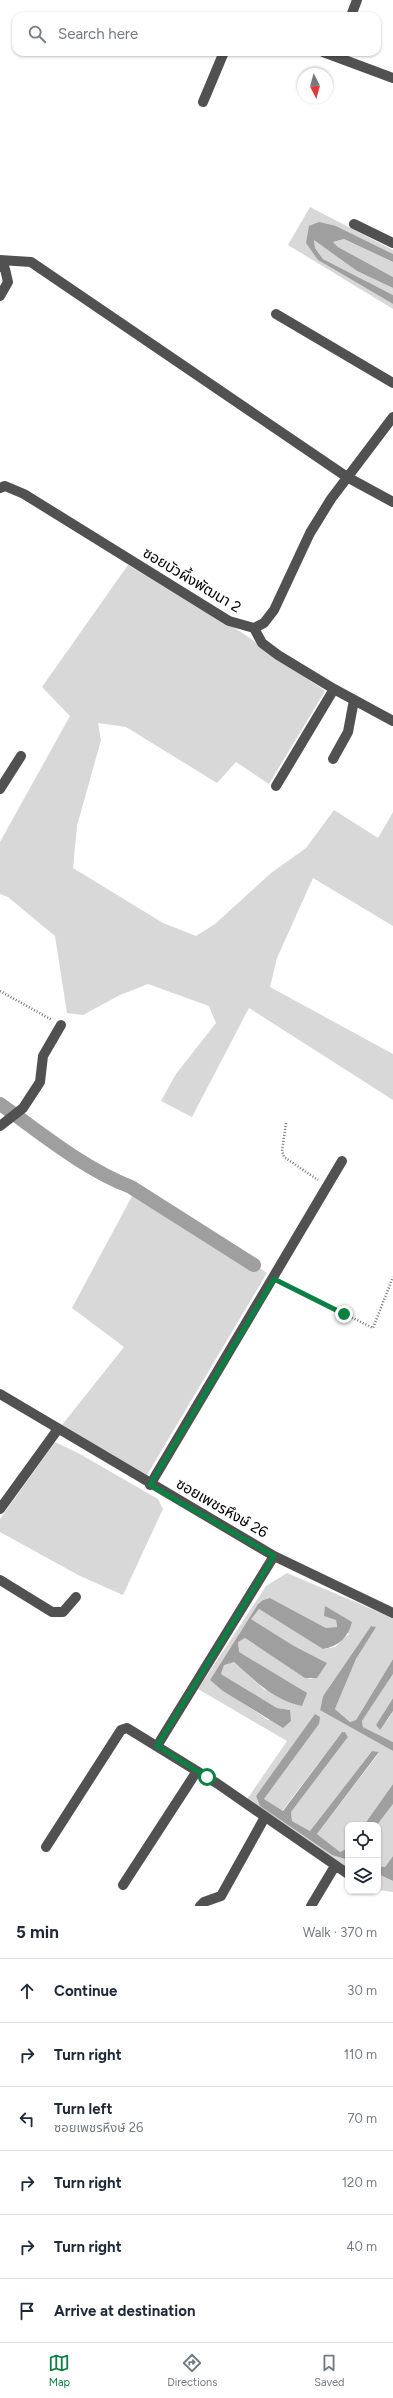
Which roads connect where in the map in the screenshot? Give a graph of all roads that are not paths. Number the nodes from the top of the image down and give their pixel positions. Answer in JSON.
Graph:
{"nodes":[{"id":1,"x":357,"y":0,"type":"edge"},
{"id":2,"x":352,"y":12,"type":"edge"},
{"id":3,"x":222,"y":56,"type":"edge"},
{"id":4,"x":342,"y":56,"type":"edge"},
{"id":5,"x":393,"y":78,"type":"edge"},
{"id":6,"x":203,"y":102,"type":"dead end"},
{"id":7,"x":354,"y":224,"type":"dead end"},
{"id":8,"x":393,"y":244,"type":"edge"},
{"id":9,"x":0,"y":260,"type":"edge"},
{"id":10,"x":0,"y":266,"type":"edge"},
{"id":11,"x":0,"y":296,"type":"edge"},
{"id":12,"x":276,"y":314,"type":"dead end"},
{"id":13,"x":393,"y":383,"type":"edge"},
{"id":14,"x":393,"y":417,"type":"edge"},
{"id":15,"x":347,"y":477,"type":"junction"},
{"id":16,"x":0,"y":488,"type":"edge"},
{"id":17,"x":393,"y":502,"type":"edge"},
{"id":18,"x":254,"y":628,"type":"junction"},
{"id":19,"x":334,"y":689,"type":"junction"},
{"id":20,"x":354,"y":700,"type":"junction"},
{"id":21,"x":393,"y":721,"type":"edge"},
{"id":22,"x":20,"y":756,"type":"dead end"},
{"id":23,"x":333,"y":759,"type":"dead end"},
{"id":24,"x":276,"y":786,"type":"dead end"},
{"id":25,"x":0,"y":789,"type":"edge"},
{"id":26,"x":61,"y":1025,"type":"road end"},
{"id":27,"x":2,"y":1124,"type":"edge"},
{"id":28,"x":342,"y":1161,"type":"dead end"},
{"id":29,"x":0,"y":1394,"type":"edge"},
{"id":30,"x":58,"y":1429,"type":"junction"},
{"id":31,"x":150,"y":1485,"type":"junction"},
{"id":32,"x":0,"y":1509,"type":"edge"},
{"id":33,"x":274,"y":1556,"type":"junction"},
{"id":34,"x":0,"y":1580,"type":"edge"},
{"id":35,"x":76,"y":1597,"type":"dead end"},
{"id":36,"x":393,"y":1613,"type":"edge"},
{"id":37,"x":157,"y":1746,"type":"junction"},
{"id":38,"x":196,"y":1771,"type":"junction"},
{"id":39,"x":265,"y":1817,"type":"junction"},
{"id":40,"x":46,"y":1848,"type":"dead end"},
{"id":41,"x":336,"y":1866,"type":"junction"},
{"id":42,"x":345,"y":1872,"type":"edge"},
{"id":43,"x":123,"y":1885,"type":"dead end"},
{"id":44,"x":200,"y":1906,"type":"edge"},
{"id":45,"x":311,"y":1906,"type":"edge"}],
"edges":[{"from":1,"to":2,"type":"street"},
{"from":3,"to":6,"type":"street"},
{"from":4,"to":5,"type":"street"},
{"from":7,"to":8,"type":"street"},
{"from":9,"to":15,"type":"street"},
{"from":10,"to":11,"type":"street"},
{"from":12,"to":13,"type":"street"},
{"from":14,"to":15,"type":"street","name":"ซอยบัวผึ้งพัฒนา 2"},
{"from":15,"to":17,"type":"street"},
{"from":15,"to":18,"type":"street","name":"ซอยบัวผึ้งพัฒนา 2"},
{"from":16,"to":18,"type":"street","name":"ซอยบัวผึ้งพัฒนา 2"},
{"from":18,"to":19,"type":"street"},
{"from":19,"to":20,"type":"street"},
{"from":19,"to":24,"type":"street"},
{"from":20,"to":21,"type":"street"},
{"from":20,"to":23,"type":"street"},
{"from":22,"to":25,"type":"street"},
{"from":26,"to":27,"type":"street"},
{"from":28,"to":31,"type":"street"},
{"from":29,"to":30,"type":"street","name":"ซอยเพชรหึงษ์ 26"},
{"from":30,"to":31,"type":"street","name":"ซอยเพชรหึงษ์ 26"},
{"from":30,"to":32,"type":"street"},
{"from":31,"to":33,"type":"street","name":"ซอยเพชรหึงษ์ 26"},
{"from":33,"to":36,"type":"street","name":"ซอยเพชรหึงษ์ 26"},
{"from":33,"to":37,"type":"street"},
{"from":34,"to":35,"type":"street"},
{"from":37,"to":38,"type":"street"},
{"from":37,"to":40,"type":"street"},
{"from":38,"to":39,"type":"street"},
{"from":38,"to":43,"type":"street"},
{"from":39,"to":41,"type":"street"},
{"from":39,"to":44,"type":"street"},
{"from":41,"to":42,"type":"street"},
{"from":41,"to":45,"type":"street"}]}
